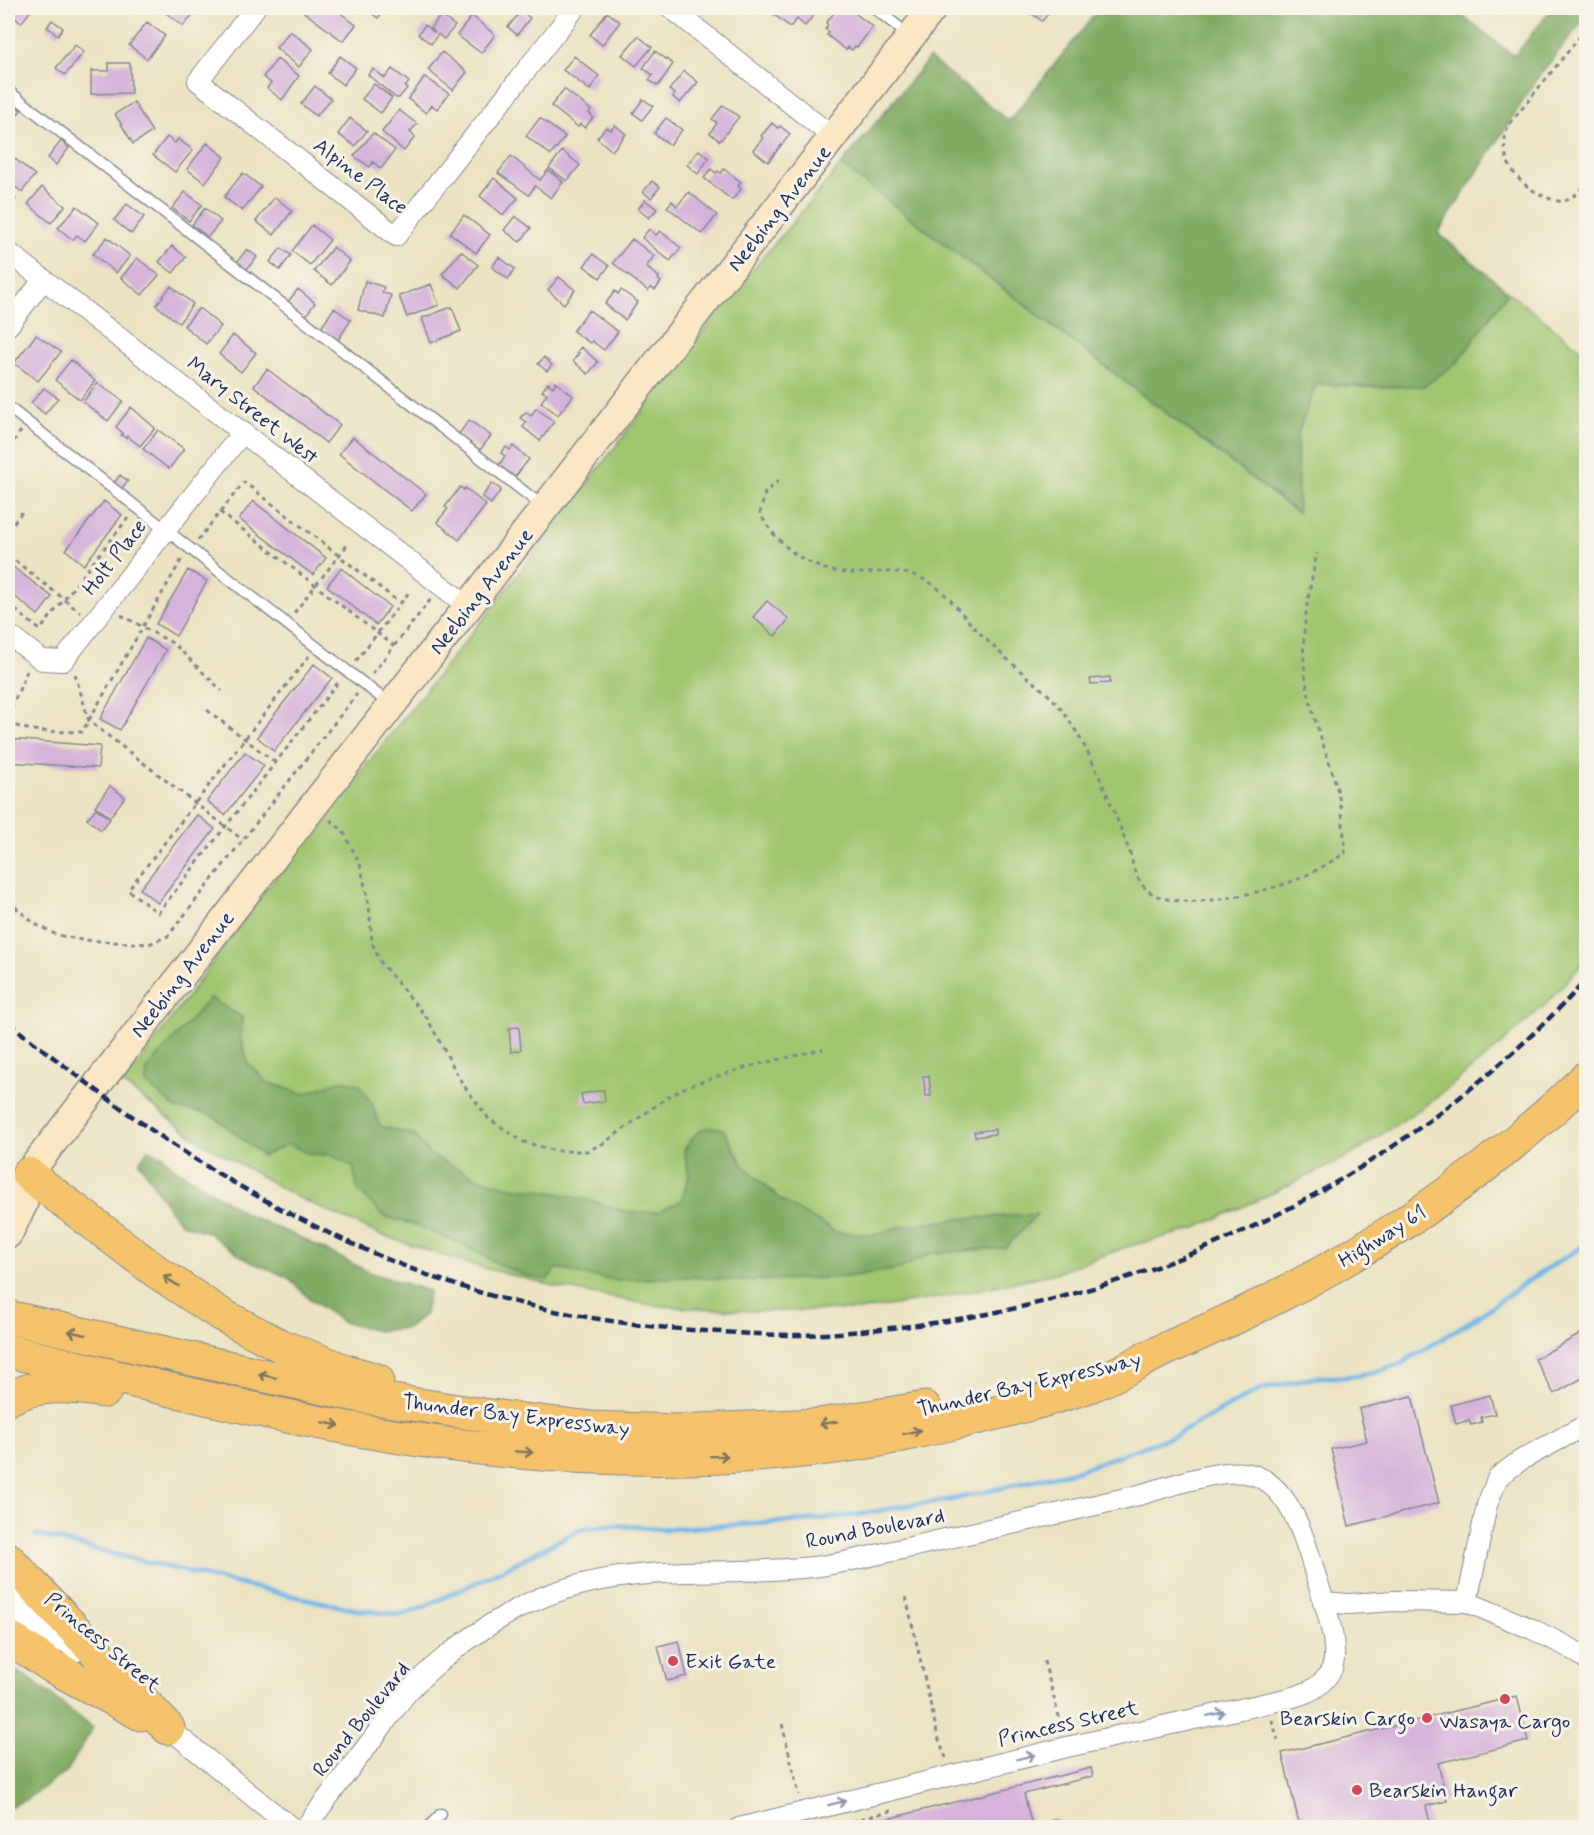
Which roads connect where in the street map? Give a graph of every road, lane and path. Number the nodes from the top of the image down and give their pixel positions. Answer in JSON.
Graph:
{"nodes":[{"id":1,"x":255,"y":8,"type":"edge"},
{"id":2,"x":575,"y":8,"type":"edge"},
{"id":3,"x":671,"y":8,"type":"edge"},
{"id":4,"x":874,"y":8,"type":"edge"},
{"id":5,"x":933,"y":8,"type":"edge"},
{"id":6,"x":1587,"y":29,"type":"edge"},
{"id":7,"x":911,"y":36,"type":"junction"},
{"id":8,"x":8,"y":91,"type":"edge"},
{"id":9,"x":834,"y":138,"type":"junction"},
{"id":10,"x":1587,"y":184,"type":"edge"},
{"id":11,"x":17,"y":196,"type":"dead end"},
{"id":12,"x":8,"y":209,"type":"edge"},
{"id":13,"x":8,"y":252,"type":"edge"},
{"id":14,"x":43,"y":280,"type":"junction"},
{"id":15,"x":8,"y":326,"type":"edge"},
{"id":16,"x":8,"y":407,"type":"edge"},
{"id":17,"x":22,"y":430,"type":"dead end"},
{"id":18,"x":243,"y":432,"type":"junction"},
{"id":19,"x":8,"y":449,"type":"edge"},
{"id":20,"x":778,"y":480,"type":"dead end"},
{"id":21,"x":272,"y":503,"type":"junction"},
{"id":22,"x":136,"y":508,"type":"junction"},
{"id":23,"x":546,"y":508,"type":"junction"},
{"id":24,"x":267,"y":509,"type":"dead end"},
{"id":25,"x":22,"y":512,"type":"dead end"},
{"id":26,"x":220,"y":512,"type":"junction"},
{"id":27,"x":299,"y":524,"type":"junction"},
{"id":28,"x":8,"y":530,"type":"edge"},
{"id":29,"x":166,"y":531,"type":"junction"},
{"id":30,"x":294,"y":531,"type":"dead end"},
{"id":31,"x":320,"y":541,"type":"junction"},
{"id":32,"x":348,"y":544,"type":"dead end"},
{"id":33,"x":316,"y":547,"type":"dead end"},
{"id":34,"x":190,"y":549,"type":"junction"},
{"id":35,"x":1317,"y":553,"type":"dead end"},
{"id":36,"x":8,"y":555,"type":"edge"},
{"id":37,"x":339,"y":556,"type":"junction"},
{"id":38,"x":359,"y":571,"type":"junction"},
{"id":39,"x":355,"y":576,"type":"dead end"},
{"id":40,"x":171,"y":579,"type":"junction"},
{"id":41,"x":176,"y":583,"type":"dead end"},
{"id":42,"x":316,"y":586,"type":"junction"},
{"id":43,"x":441,"y":586,"type":"junction"},
{"id":44,"x":383,"y":590,"type":"junction"},
{"id":45,"x":410,"y":591,"type":"dead end"},
{"id":46,"x":379,"y":595,"type":"dead end"},
{"id":47,"x":64,"y":600,"type":"junction"},
{"id":48,"x":400,"y":603,"type":"junction"},
{"id":49,"x":8,"y":604,"type":"edge"},
{"id":50,"x":156,"y":605,"type":"junction"},
{"id":51,"x":106,"y":606,"type":"junction"},
{"id":52,"x":469,"y":607,"type":"junction"},
{"id":53,"x":162,"y":609,"type":"dead end"},
{"id":54,"x":93,"y":622,"type":"junction"},
{"id":55,"x":286,"y":624,"type":"junction"},
{"id":56,"x":143,"y":627,"type":"junction"},
{"id":57,"x":377,"y":633,"type":"junction"},
{"id":58,"x":8,"y":634,"type":"edge"},
{"id":59,"x":394,"y":646,"type":"junction"},
{"id":60,"x":130,"y":649,"type":"junction"},
{"id":61,"x":70,"y":652,"type":"junction"},
{"id":62,"x":135,"y":652,"type":"dead end"},
{"id":63,"x":34,"y":654,"type":"junction"},
{"id":64,"x":309,"y":655,"type":"dead end"},
{"id":65,"x":347,"y":672,"type":"junction"},
{"id":66,"x":116,"y":675,"type":"junction"},
{"id":67,"x":120,"y":677,"type":"dead end"},
{"id":68,"x":286,"y":684,"type":"junction"},
{"id":69,"x":364,"y":685,"type":"junction"},
{"id":70,"x":292,"y":688,"type":"dead end"},
{"id":71,"x":222,"y":691,"type":"dead end"},
{"id":72,"x":391,"y":706,"type":"junction"},
{"id":73,"x":269,"y":708,"type":"junction"},
{"id":74,"x":207,"y":710,"type":"dead end"},
{"id":75,"x":273,"y":711,"type":"dead end"},
{"id":76,"x":8,"y":716,"type":"edge"},
{"id":77,"x":8,"y":721,"type":"edge"},
{"id":78,"x":89,"y":721,"type":"junction"},
{"id":79,"x":21,"y":728,"type":"junction"},
{"id":80,"x":52,"y":730,"type":"junction"},
{"id":81,"x":82,"y":732,"type":"junction"},
{"id":82,"x":21,"y":736,"type":"dead end"},
{"id":83,"x":52,"y":738,"type":"dead end"},
{"id":84,"x":244,"y":739,"type":"junction"},
{"id":85,"x":83,"y":740,"type":"dead end"},
{"id":86,"x":237,"y":749,"type":"junction"},
{"id":87,"x":241,"y":753,"type":"dead end"},
{"id":88,"x":227,"y":762,"type":"junction"},
{"id":89,"x":276,"y":763,"type":"junction"},
{"id":90,"x":231,"y":765,"type":"dead end"},
{"id":91,"x":218,"y":773,"type":"junction"},
{"id":92,"x":223,"y":777,"type":"dead end"},
{"id":93,"x":202,"y":794,"type":"junction"},
{"id":94,"x":207,"y":797,"type":"dead end"},
{"id":95,"x":195,"y":803,"type":"junction"},
{"id":96,"x":313,"y":806,"type":"junction"},
{"id":97,"x":226,"y":827,"type":"junction"},
{"id":98,"x":243,"y":840,"type":"junction"},
{"id":99,"x":135,"y":881,"type":"junction"},
{"id":100,"x":140,"y":885,"type":"dead end"},
{"id":101,"x":8,"y":901,"type":"edge"},
{"id":102,"x":823,"y":1049,"type":"dead end"},
{"id":103,"x":1587,"y":1078,"type":"edge"},
{"id":104,"x":18,"y":1186,"type":"edge"},
{"id":105,"x":8,"y":1234,"type":"edge"},
{"id":106,"x":8,"y":1317,"type":"edge"},
{"id":107,"x":8,"y":1351,"type":"edge"},
{"id":108,"x":1152,"y":1356,"type":"junction"},
{"id":109,"x":8,"y":1400,"type":"edge"},
{"id":110,"x":490,"y":1416,"type":"junction"},
{"id":111,"x":294,"y":1418,"type":"junction"},
{"id":112,"x":1587,"y":1425,"type":"edge"},
{"id":113,"x":8,"y":1559,"type":"edge"},
{"id":114,"x":8,"y":1593,"type":"edge"},
{"id":115,"x":906,"y":1597,"type":"dead end"},
{"id":116,"x":1323,"y":1602,"type":"junction"},
{"id":117,"x":1467,"y":1602,"type":"junction"},
{"id":118,"x":8,"y":1614,"type":"edge"},
{"id":119,"x":8,"y":1637,"type":"edge"},
{"id":120,"x":1587,"y":1659,"type":"edge"},
{"id":121,"x":1044,"y":1661,"type":"dead end"},
{"id":122,"x":782,"y":1724,"type":"dead end"},
{"id":123,"x":168,"y":1728,"type":"junction"},
{"id":124,"x":1067,"y":1747,"type":"junction"},
{"id":125,"x":953,"y":1775,"type":"junction"},
{"id":126,"x":802,"y":1812,"type":"junction"},
{"id":127,"x":441,"y":1814,"type":"dead end"},
{"id":128,"x":291,"y":1827,"type":"edge"},
{"id":129,"x":305,"y":1827,"type":"edge"},
{"id":130,"x":428,"y":1827,"type":"edge"},
{"id":131,"x":739,"y":1827,"type":"edge"}],
"edges":[{"from":1,"to":2,"type":"street","name":"Alpine Place"},
{"from":3,"to":9,"type":"street"},
{"from":4,"to":7,"type":"lane"},
{"from":5,"to":7,"type":"main road","name":"Neebing Avenue"},
{"from":6,"to":10,"type":"path"},
{"from":7,"to":9,"type":"main road","name":"Neebing Avenue"},
{"from":8,"to":23,"type":"lane"},
{"from":9,"to":23,"type":"main road","name":"Neebing Avenue"},
{"from":11,"to":12,"type":"path"},
{"from":13,"to":14,"type":"street","name":"Mary Street West"},
{"from":14,"to":15,"type":"street"},
{"from":14,"to":18,"type":"street","name":"Mary Street West"},
{"from":16,"to":22,"type":"lane"},
{"from":17,"to":19,"type":"path"},
{"from":18,"to":29,"type":"street","name":"Holt Place"},
{"from":18,"to":43,"type":"street","name":"Mary Street West"},
{"from":20,"to":35,"type":"path"},
{"from":21,"to":24,"type":"path"},
{"from":21,"to":26,"type":"path"},
{"from":21,"to":27,"type":"path"},
{"from":22,"to":29,"type":"lane"},
{"from":22,"to":47,"type":"path"},
{"from":23,"to":52,"type":"main road","name":"Neebing Avenue"},
{"from":25,"to":28,"type":"path"},
{"from":26,"to":34,"type":"path"},
{"from":26,"to":42,"type":"path"},
{"from":27,"to":30,"type":"path"},
{"from":27,"to":31,"type":"path"},
{"from":29,"to":34,"type":"lane"},
{"from":29,"to":51,"type":"street","name":"Holt Place"},
{"from":31,"to":33,"type":"path"},
{"from":31,"to":37,"type":"path"},
{"from":32,"to":37,"type":"path"},
{"from":34,"to":40,"type":"path"},
{"from":34,"to":55,"type":"lane"},
{"from":36,"to":47,"type":"path"},
{"from":37,"to":38,"type":"path"},
{"from":37,"to":42,"type":"path"},
{"from":38,"to":39,"type":"path"},
{"from":38,"to":44,"type":"path"},
{"from":40,"to":41,"type":"path"},
{"from":40,"to":50,"type":"path"},
{"from":42,"to":55,"type":"path"},
{"from":42,"to":57,"type":"path"},
{"from":43,"to":52,"type":"street","name":"Mary Street West"},
{"from":43,"to":59,"type":"path"},
{"from":44,"to":46,"type":"path"},
{"from":44,"to":48,"type":"path"},
{"from":45,"to":48,"type":"path"},
{"from":47,"to":49,"type":"path"},
{"from":47,"to":54,"type":"path"},
{"from":48,"to":57,"type":"path"},
{"from":50,"to":53,"type":"path"},
{"from":50,"to":56,"type":"path"},
{"from":51,"to":54,"type":"street","name":"Holt Place"},
{"from":51,"to":56,"type":"path"},
{"from":52,"to":72,"type":"main road","name":"Neebing Avenue"},
{"from":54,"to":61,"type":"street","name":"Holt Place"},
{"from":55,"to":65,"type":"lane"},
{"from":56,"to":60,"type":"path"},
{"from":56,"to":71,"type":"path"},
{"from":57,"to":59,"type":"path"},
{"from":57,"to":65,"type":"path"},
{"from":58,"to":63,"type":"street"},
{"from":59,"to":69,"type":"path"},
{"from":60,"to":62,"type":"path"},
{"from":60,"to":66,"type":"path"},
{"from":61,"to":63,"type":"street"},
{"from":61,"to":78,"type":"path"},
{"from":63,"to":76,"type":"path"},
{"from":64,"to":68,"type":"path"},
{"from":65,"to":69,"type":"lane"},
{"from":65,"to":89,"type":"path"},
{"from":66,"to":67,"type":"path"},
{"from":66,"to":78,"type":"path"},
{"from":68,"to":70,"type":"path"},
{"from":68,"to":73,"type":"path"},
{"from":69,"to":72,"type":"lane"},
{"from":69,"to":98,"type":"path"},
{"from":72,"to":96,"type":"main road","name":"Neebing Avenue"},
{"from":73,"to":75,"type":"path"},
{"from":73,"to":84,"type":"path"},
{"from":74,"to":84,"type":"path"},
{"from":77,"to":79,"type":"path"},
{"from":78,"to":81,"type":"path"},
{"from":78,"to":95,"type":"path"},
{"from":79,"to":80,"type":"path"},
{"from":79,"to":82,"type":"path"},
{"from":80,"to":81,"type":"path"},
{"from":80,"to":83,"type":"path"},
{"from":81,"to":85,"type":"path"},
{"from":84,"to":86,"type":"path"},
{"from":84,"to":89,"type":"path"},
{"from":86,"to":87,"type":"path"},
{"from":86,"to":88,"type":"path"},
{"from":88,"to":90,"type":"path"},
{"from":88,"to":91,"type":"path"},
{"from":89,"to":97,"type":"path"},
{"from":91,"to":92,"type":"path"},
{"from":91,"to":93,"type":"path"},
{"from":93,"to":94,"type":"path"},
{"from":93,"to":95,"type":"path"},
{"from":95,"to":97,"type":"path"},
{"from":95,"to":99,"type":"path"},
{"from":96,"to":102,"type":"path"},
{"from":96,"to":104,"type":"main road","name":"Neebing Avenue"},
{"from":97,"to":98,"type":"path"},
{"from":97,"to":99,"type":"path"},
{"from":98,"to":101,"type":"path"},
{"from":99,"to":100,"type":"path"},
{"from":103,"to":108,"type":"highway","name":"Highway 61"},
{"from":104,"to":105,"type":"main road","name":"Neebing Avenue"},
{"from":110,"to":104,"type":"highway","one_way":true},
{"from":110,"to":106,"type":"highway","name":"Thunder Bay Expressway","one_way":true},
{"from":107,"to":111,"type":"highway","name":"Thunder Bay Expressway"},
{"from":108,"to":110,"type":"highway","name":"Thunder Bay Expressway","one_way":true},
{"from":111,"to":108,"type":"highway","name":"Thunder Bay Expressway","one_way":true},
{"from":109,"to":111,"type":"highway"},
{"from":112,"to":117,"type":"street"},
{"from":113,"to":123,"type":"highway"},
{"from":114,"to":123,"type":"street","name":"Princess Street"},
{"from":115,"to":125,"type":"path"},
{"from":116,"to":117,"type":"street"},
{"from":124,"to":116,"type":"street","name":"Princess Street","one_way":true},
{"from":116,"to":129,"type":"street","name":"Round Boulevard"},
{"from":117,"to":120,"type":"street"},
{"from":118,"to":123,"type":"street","name":"Princess Street"},
{"from":119,"to":123,"type":"highway"},
{"from":121,"to":124,"type":"path"},
{"from":122,"to":126,"type":"path"},
{"from":123,"to":128,"type":"street","name":"Princess Street"},
{"from":125,"to":124,"type":"street","name":"Princess Street","one_way":true},
{"from":126,"to":125,"type":"street","name":"Princess Street","one_way":true},
{"from":126,"to":131,"type":"street","name":"Princess Street"},
{"from":127,"to":130,"type":"lane"}]}
